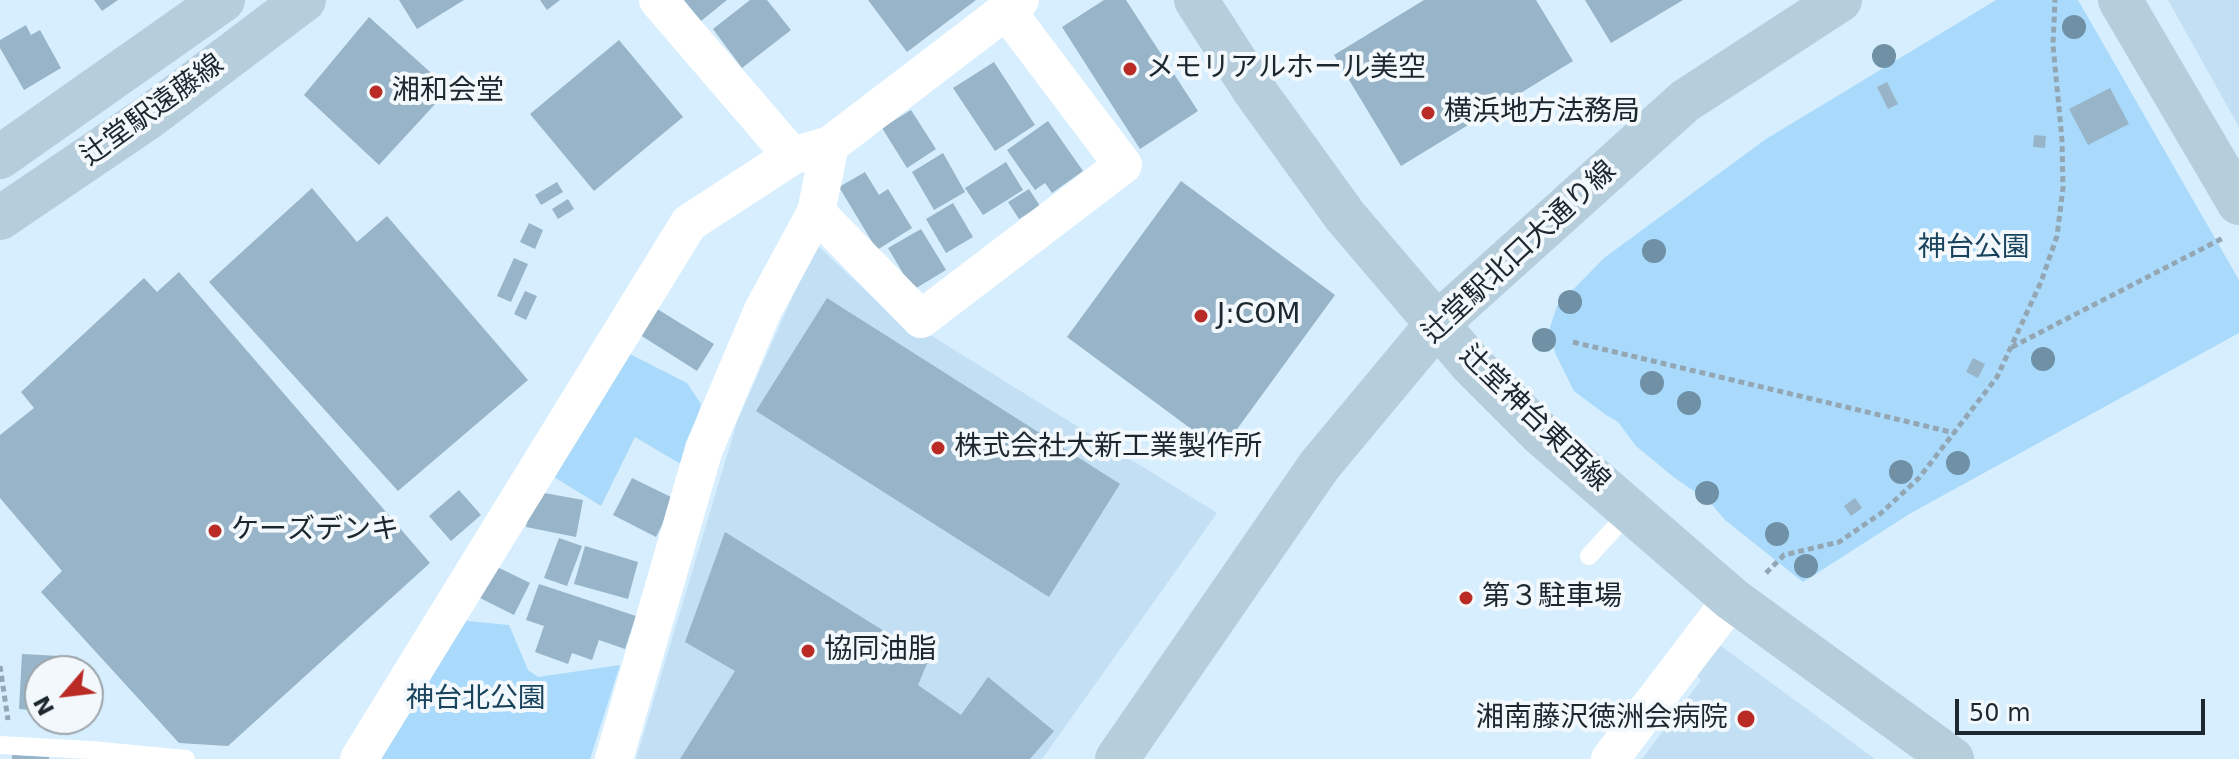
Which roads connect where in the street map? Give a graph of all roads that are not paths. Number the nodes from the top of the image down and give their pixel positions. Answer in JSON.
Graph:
{"nodes":[{"id":1,"x":223,"y":0,"type":"edge"},
{"id":2,"x":304,"y":0,"type":"edge"},
{"id":3,"x":658,"y":0,"type":"edge"},
{"id":4,"x":1196,"y":0,"type":"edge"},
{"id":5,"x":1840,"y":0,"type":"edge"},
{"id":6,"x":2120,"y":0,"type":"edge"},
{"id":7,"x":1013,"y":5,"type":"edge"},
{"id":8,"x":830,"y":145,"type":"junction"},
{"id":9,"x":792,"y":156,"type":"junction"},
{"id":10,"x":0,"y":157,"type":"edge"},
{"id":11,"x":816,"y":212,"type":"junction"},
{"id":12,"x":0,"y":218,"type":"edge"},
{"id":13,"x":2231,"y":220,"type":"edge"},
{"id":14,"x":1438,"y":323,"type":"junction"},
{"id":15,"x":1630,"y":511,"type":"junction"},
{"id":16,"x":1589,"y":556,"type":"dead end"},
{"id":17,"x":1732,"y":599,"type":"junction"},
{"id":18,"x":6,"y":745,"type":"edge"},
{"id":19,"x":186,"y":759,"type":"edge"},
{"id":20,"x":359,"y":759,"type":"edge"},
{"id":21,"x":614,"y":759,"type":"edge"},
{"id":22,"x":1117,"y":759,"type":"edge"},
{"id":23,"x":1610,"y":759,"type":"edge"},
{"id":24,"x":1952,"y":759,"type":"edge"}],
"edges":[{"from":1,"to":10,"type":"street","name":"辻堂駅遠藤線"},
{"from":2,"to":12,"type":"street","name":"辻堂駅遠藤線"},
{"from":3,"to":9,"type":"street"},
{"from":4,"to":14,"type":"street","name":"辻堂神台東西線"},
{"from":5,"to":14,"type":"street","name":"辻堂駅北口大通り線"},
{"from":6,"to":13,"type":"street"},
{"from":7,"to":8,"type":"street"},
{"from":7,"to":11,"type":"street"},
{"from":8,"to":9,"type":"street"},
{"from":8,"to":11,"type":"street"},
{"from":9,"to":20,"type":"street"},
{"from":11,"to":21,"type":"street"},
{"from":14,"to":15,"type":"street","name":"辻堂神台東西線"},
{"from":14,"to":22,"type":"street","name":"辻堂駅北口大通り線"},
{"from":15,"to":16,"type":"lane"},
{"from":15,"to":17,"type":"street","name":"辻堂神台東西線"},
{"from":17,"to":23,"type":"street"},
{"from":17,"to":24,"type":"street","name":"辻堂神台東西線"},
{"from":18,"to":19,"type":"lane"}]}
